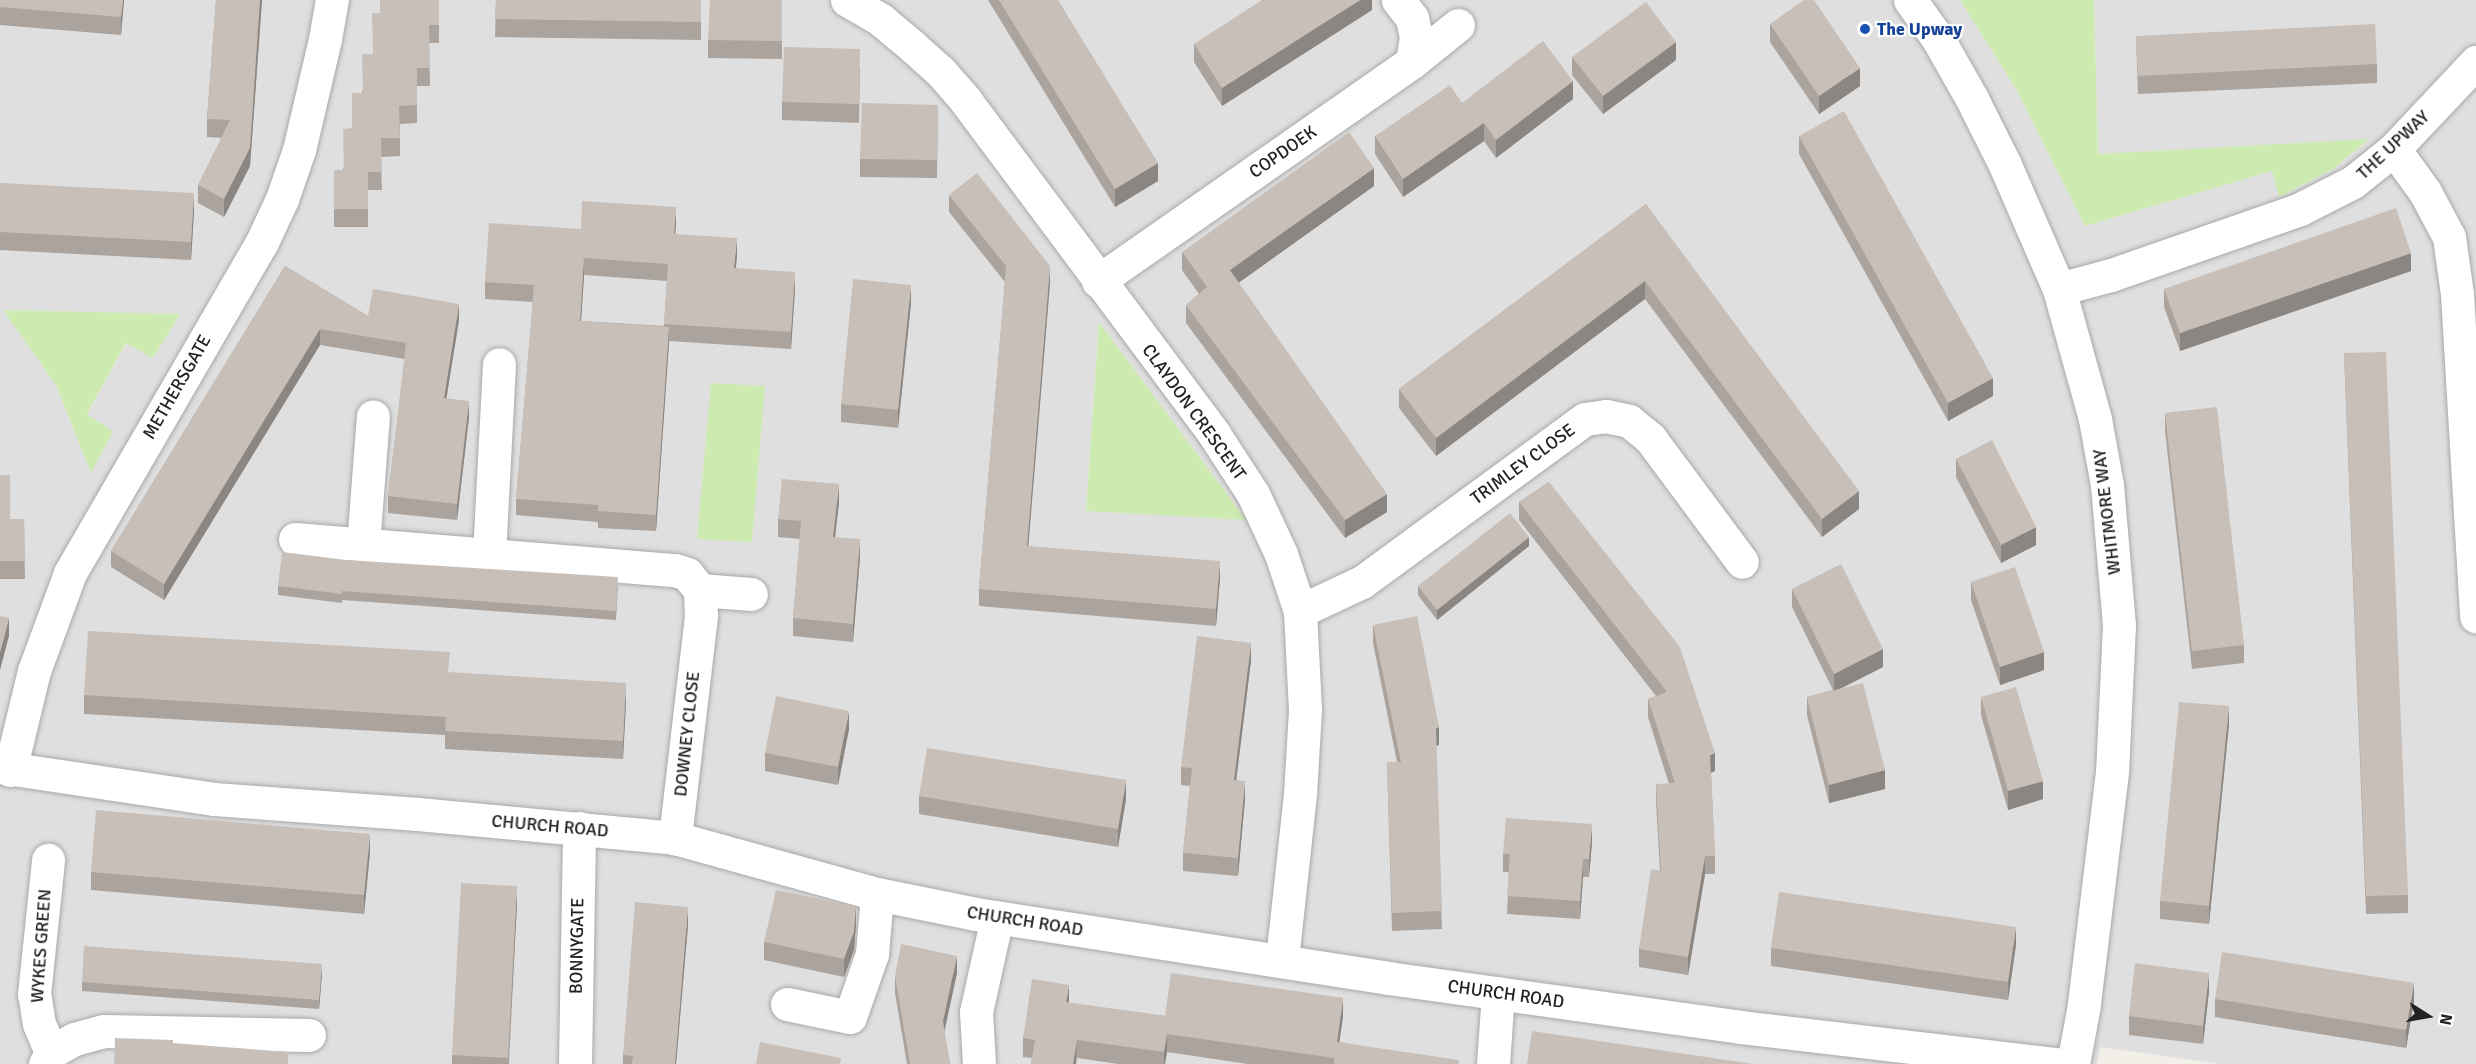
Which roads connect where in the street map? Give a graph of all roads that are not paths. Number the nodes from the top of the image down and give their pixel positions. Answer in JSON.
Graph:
{"nodes":[{"id":1,"x":332,"y":0,"type":"edge"},
{"id":2,"x":847,"y":0,"type":"edge"},
{"id":3,"x":1398,"y":0,"type":"edge"},
{"id":4,"x":1910,"y":0,"type":"edge"},
{"id":5,"x":1458,"y":26,"type":"dead end"},
{"id":6,"x":1412,"y":62,"type":"junction"},
{"id":7,"x":2476,"y":62,"type":"edge"},
{"id":8,"x":2394,"y":149,"type":"junction"},
{"id":9,"x":1098,"y":280,"type":"junction"},
{"id":10,"x":2059,"y":289,"type":"junction"},
{"id":11,"x":499,"y":364,"type":"dead end"},
{"id":12,"x":373,"y":416,"type":"dead end"},
{"id":13,"x":295,"y":539,"type":"dead end"},
{"id":14,"x":363,"y":544,"type":"junction"},
{"id":15,"x":489,"y":555,"type":"junction"},
{"id":16,"x":1742,"y":562,"type":"dead end"},
{"id":17,"x":700,"y":590,"type":"junction"},
{"id":18,"x":751,"y":594,"type":"dead end"},
{"id":19,"x":1300,"y":611,"type":"junction"},
{"id":20,"x":2476,"y":616,"type":"edge"},
{"id":21,"x":5,"y":769,"type":"edge"},
{"id":22,"x":579,"y":828,"type":"junction"},
{"id":23,"x":675,"y":838,"type":"junction"},
{"id":24,"x":48,"y":860,"type":"dead end"},
{"id":25,"x":877,"y":894,"type":"junction"},
{"id":26,"x":997,"y":917,"type":"junction"},
{"id":27,"x":1282,"y":961,"type":"junction"},
{"id":28,"x":1498,"y":993,"type":"junction"},
{"id":29,"x":787,"y":1004,"type":"dead end"},
{"id":30,"x":309,"y":1035,"type":"dead end"},
{"id":31,"x":48,"y":1058,"type":"edge"},
{"id":32,"x":575,"y":1064,"type":"edge"},
{"id":33,"x":979,"y":1064,"type":"edge"},
{"id":34,"x":1493,"y":1064,"type":"edge"},
{"id":35,"x":2055,"y":1064,"type":"edge"},
{"id":36,"x":2073,"y":1064,"type":"edge"}],
"edges":[{"from":1,"to":21,"type":"street","name":"METHERSGATE"},
{"from":2,"to":9,"type":"street","name":"CLAYDON CRESCENT"},
{"from":3,"to":6,"type":"street"},
{"from":4,"to":10,"type":"street","name":"WHITMORE WAY"},
{"from":5,"to":6,"type":"street","name":"COPDOEK"},
{"from":6,"to":9,"type":"street","name":"COPDOEK"},
{"from":7,"to":8,"type":"street","name":"THE UPWAY"},
{"from":8,"to":10,"type":"street","name":"THE UPWAY"},
{"from":8,"to":20,"type":"street"},
{"from":9,"to":19,"type":"street","name":"CLAYDON CRESCENT"},
{"from":10,"to":36,"type":"street","name":"WHITMORE WAY"},
{"from":11,"to":15,"type":"street"},
{"from":12,"to":14,"type":"street"},
{"from":13,"to":14,"type":"street"},
{"from":14,"to":15,"type":"street"},
{"from":15,"to":17,"type":"street"},
{"from":16,"to":19,"type":"street","name":"TRIMLEY CLOSE"},
{"from":17,"to":18,"type":"street"},
{"from":17,"to":23,"type":"street","name":"DOWNEY CLOSE"},
{"from":19,"to":27,"type":"street","name":"CLAYDON CRESCENT"},
{"from":21,"to":22,"type":"street","name":"CHURCH ROAD"},
{"from":22,"to":23,"type":"street","name":"CHURCH ROAD"},
{"from":22,"to":32,"type":"street","name":"BONNYGATE"},
{"from":23,"to":25,"type":"street","name":"CHURCH ROAD"},
{"from":24,"to":31,"type":"street","name":"WYKES GREEN"},
{"from":25,"to":26,"type":"street","name":"CHURCH ROAD"},
{"from":25,"to":29,"type":"street"},
{"from":26,"to":27,"type":"street","name":"CHURCH ROAD"},
{"from":26,"to":33,"type":"street"},
{"from":27,"to":28,"type":"street","name":"CHURCH ROAD"},
{"from":28,"to":34,"type":"street"},
{"from":28,"to":35,"type":"street","name":"CHURCH ROAD"},
{"from":30,"to":31,"type":"street"}]}
